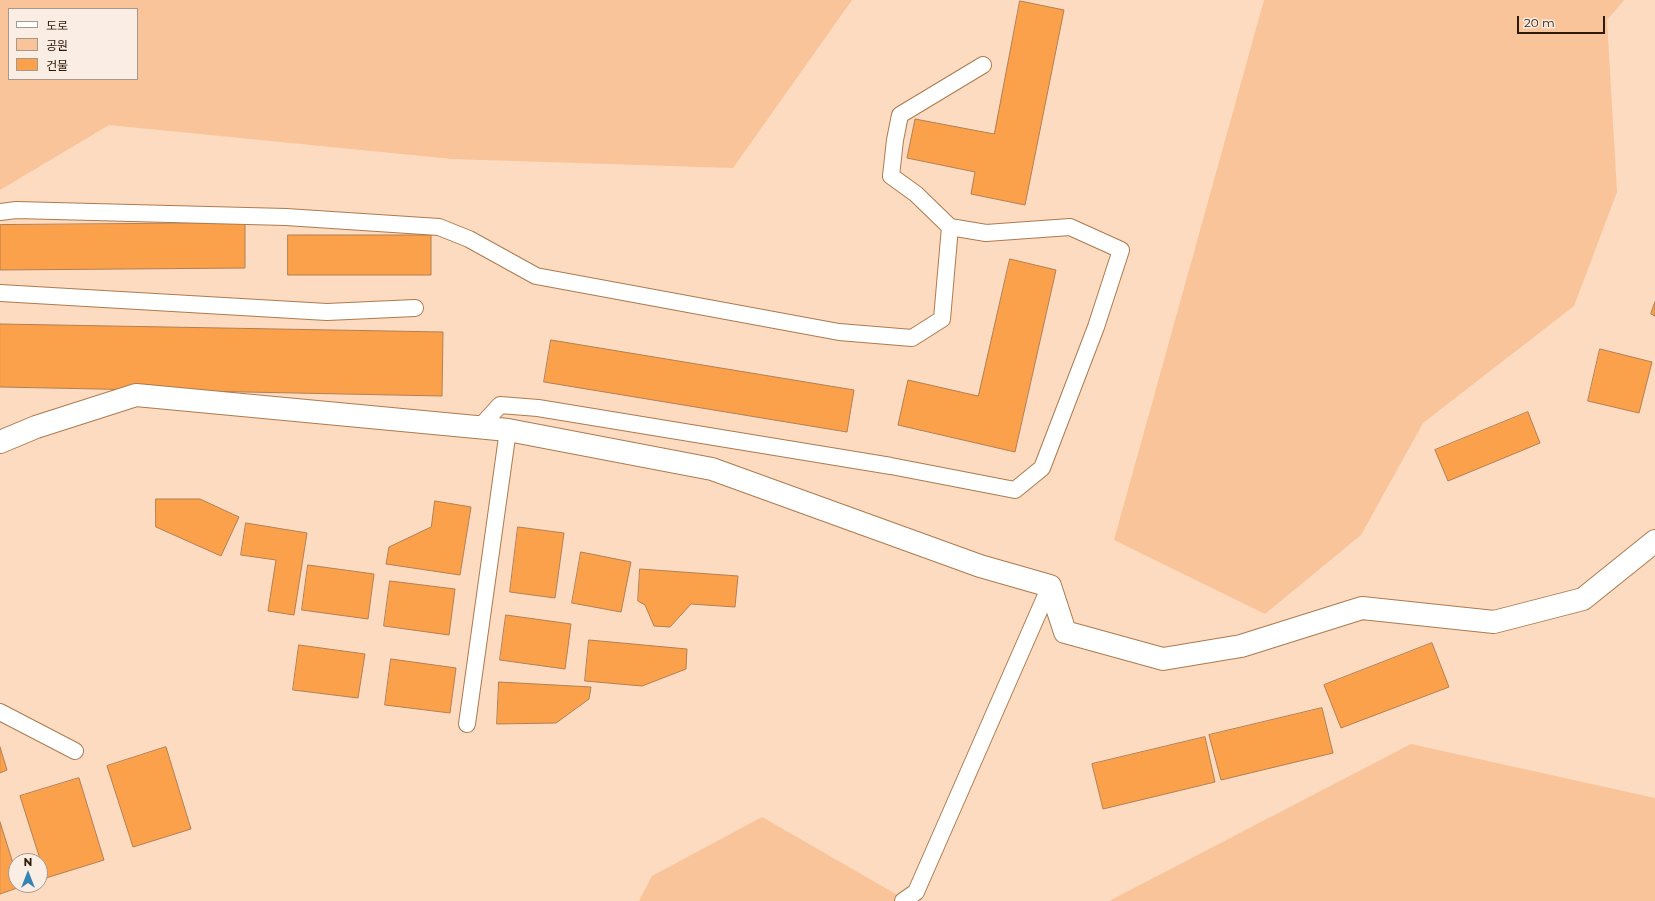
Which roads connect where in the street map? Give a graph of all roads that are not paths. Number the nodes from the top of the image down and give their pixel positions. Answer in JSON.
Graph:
{"nodes":[{"id":1,"x":983,"y":65,"type":"dead end"},
{"id":2,"x":0,"y":212,"type":"edge"},
{"id":3,"x":950,"y":227,"type":"junction"},
{"id":4,"x":0,"y":293,"type":"edge"},
{"id":5,"x":415,"y":308,"type":"dead end"},
{"id":6,"x":480,"y":427,"type":"junction"},
{"id":7,"x":508,"y":430,"type":"junction"},
{"id":8,"x":0,"y":442,"type":"edge"},
{"id":9,"x":1655,"y":541,"type":"edge"},
{"id":10,"x":1050,"y":586,"type":"junction"},
{"id":11,"x":0,"y":712,"type":"edge"},
{"id":12,"x":467,"y":724,"type":"dead end"},
{"id":13,"x":75,"y":750,"type":"dead end"},
{"id":14,"x":903,"y":901,"type":"edge"}],
"edges":[{"from":1,"to":3,"type":"lane"},
{"from":2,"to":3,"type":"lane"},
{"from":3,"to":6,"type":"lane"},
{"from":4,"to":5,"type":"lane"},
{"from":6,"to":7,"type":"street"},
{"from":6,"to":8,"type":"street"},
{"from":7,"to":10,"type":"street"},
{"from":7,"to":12,"type":"lane"},
{"from":9,"to":10,"type":"street"},
{"from":10,"to":14,"type":"lane"},
{"from":11,"to":13,"type":"lane"}]}
